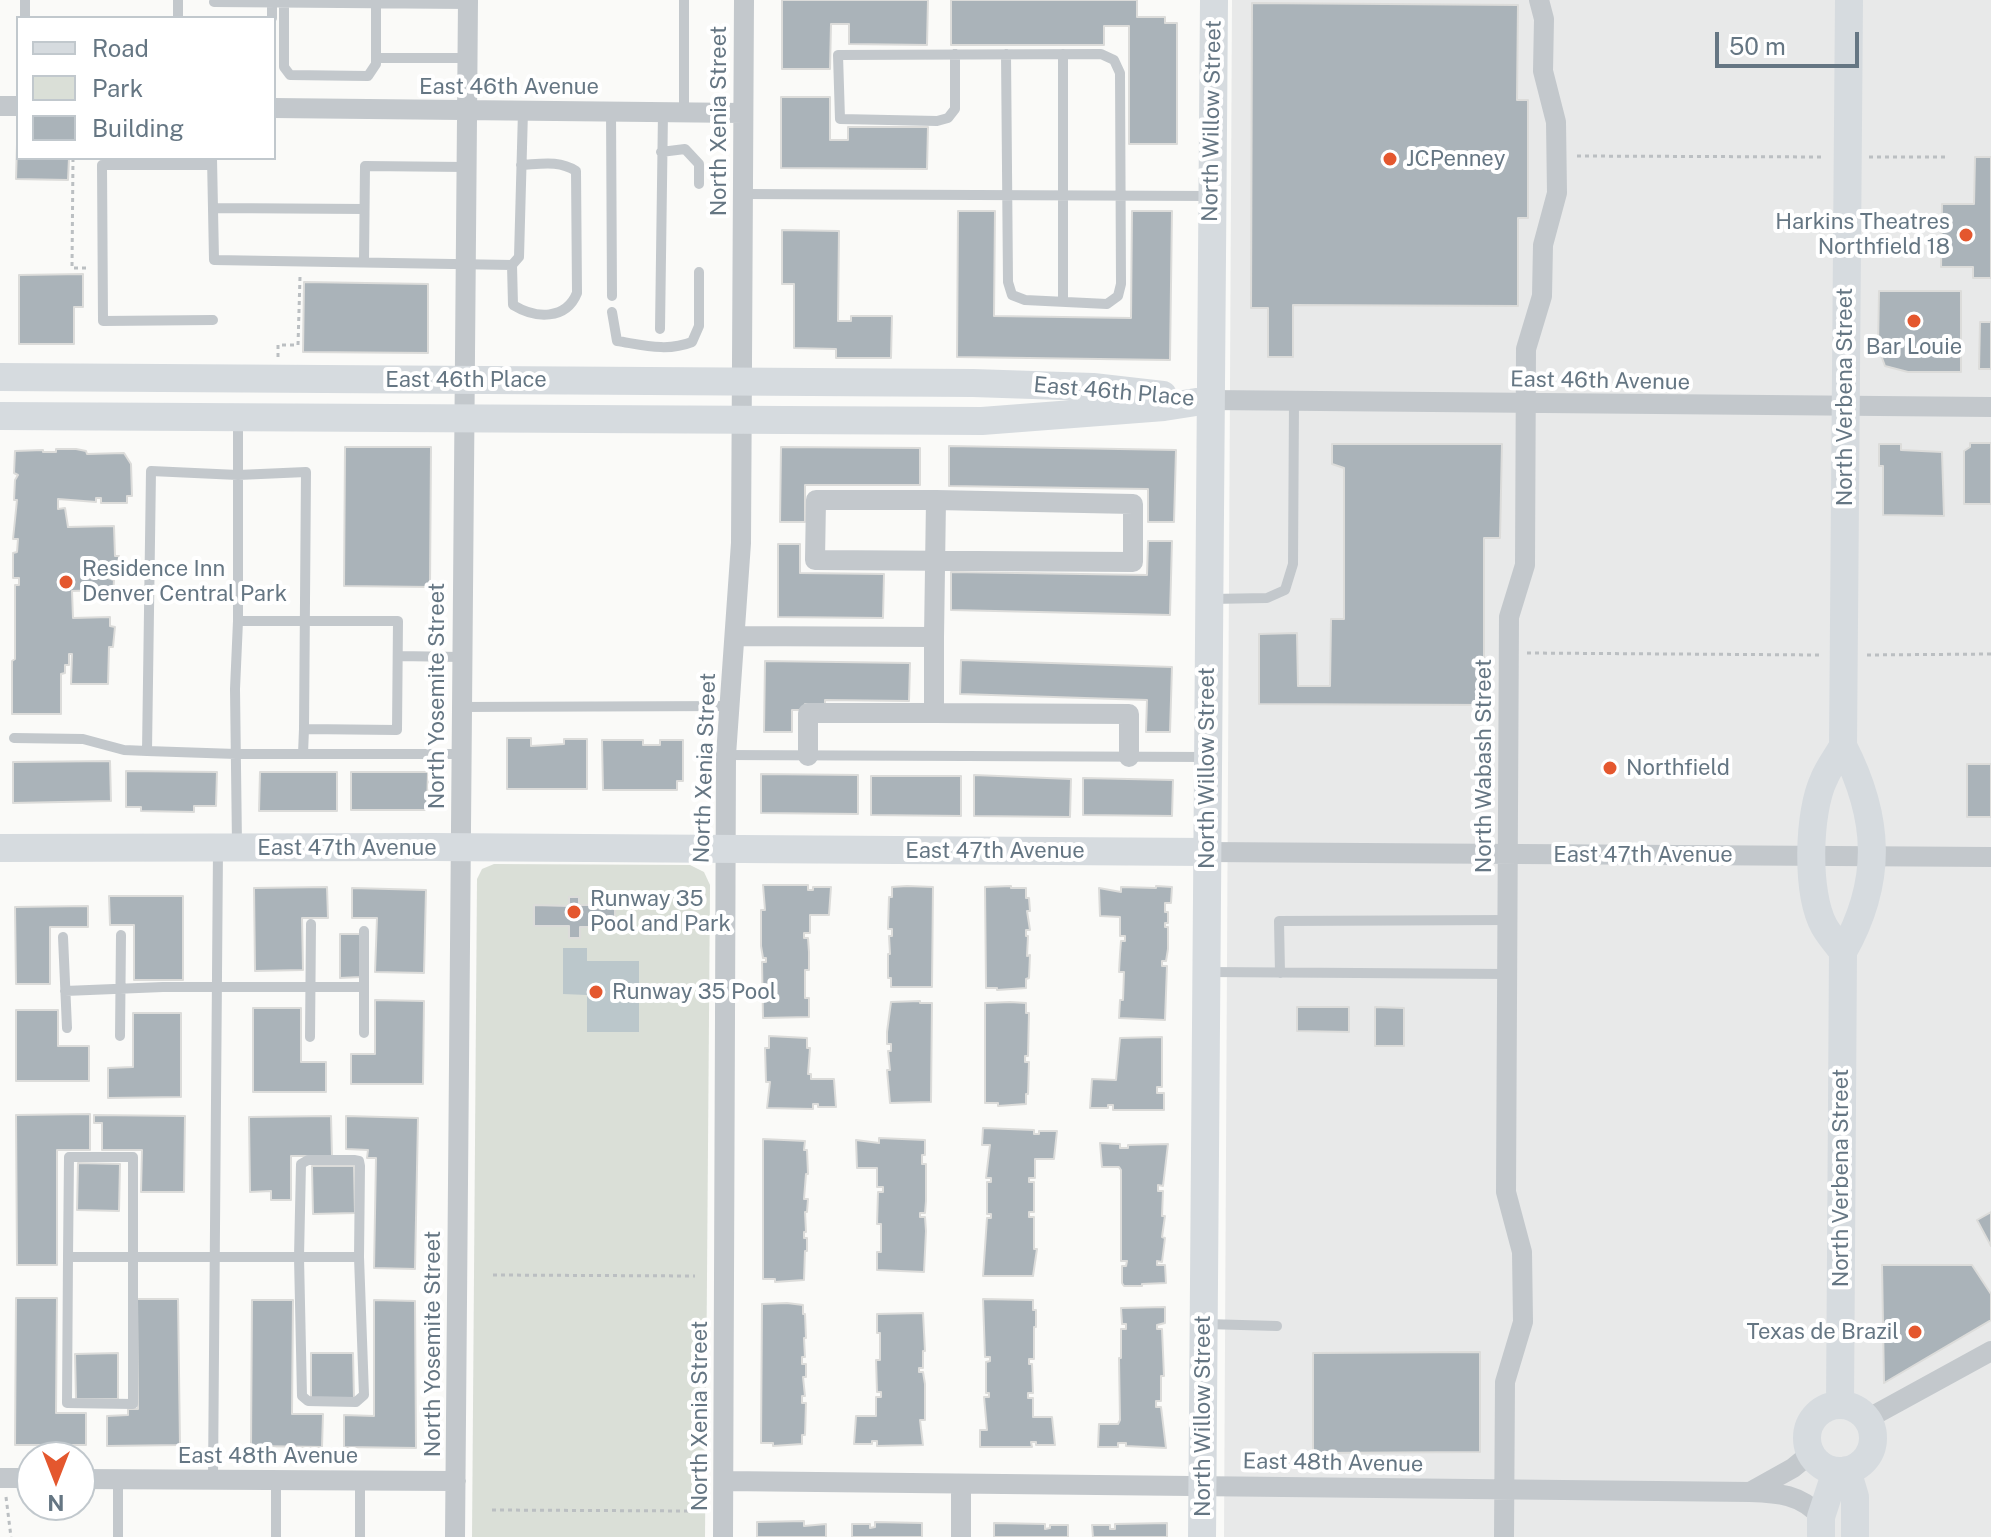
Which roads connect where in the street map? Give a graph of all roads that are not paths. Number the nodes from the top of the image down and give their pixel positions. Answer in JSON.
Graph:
{"nodes":[{"id":1,"x":684,"y":0,"type":"edge"},
{"id":2,"x":744,"y":0,"type":"edge"},
{"id":3,"x":1214,"y":0,"type":"edge"},
{"id":4,"x":1539,"y":0,"type":"edge"},
{"id":5,"x":1849,"y":0,"type":"edge"},
{"id":6,"x":214,"y":2,"type":"dead end"},
{"id":7,"x":272,"y":2,"type":"junction"},
{"id":8,"x":468,"y":2,"type":"edge"},
{"id":9,"x":284,"y":3,"type":"junction"},
{"id":10,"x":376,"y":3,"type":"junction"},
{"id":11,"x":272,"y":16,"type":"edge"},
{"id":12,"x":955,"y":54,"type":"junction"},
{"id":13,"x":1006,"y":54,"type":"junction"},
{"id":14,"x":1063,"y":54,"type":"junction"},
{"id":15,"x":376,"y":58,"type":"junction"},
{"id":16,"x":467,"y":58,"type":"junction"},
{"id":17,"x":276,"y":108,"type":"edge"},
{"id":18,"x":466,"y":110,"type":"junction"},
{"id":19,"x":523,"y":111,"type":"junction"},
{"id":20,"x":611,"y":111,"type":"junction"},
{"id":21,"x":663,"y":112,"type":"junction"},
{"id":22,"x":684,"y":112,"type":"junction"},
{"id":23,"x":743,"y":113,"type":"junction"},
{"id":24,"x":661,"y":152,"type":"junction"},
{"id":25,"x":105,"y":162,"type":"edge"},
{"id":26,"x":174,"y":162,"type":"edge"},
{"id":27,"x":212,"y":162,"type":"edge"},
{"id":28,"x":521,"y":165,"type":"junction"},
{"id":29,"x":465,"y":167,"type":"junction"},
{"id":30,"x":699,"y":184,"type":"dead end"},
{"id":31,"x":743,"y":194,"type":"junction"},
{"id":32,"x":1008,"y":195,"type":"junction"},
{"id":33,"x":1064,"y":195,"type":"junction"},
{"id":34,"x":1120,"y":196,"type":"junction"},
{"id":35,"x":1211,"y":196,"type":"junction"},
{"id":36,"x":214,"y":208,"type":"junction"},
{"id":37,"x":364,"y":209,"type":"junction"},
{"id":38,"x":364,"y":261,"type":"junction"},
{"id":39,"x":464,"y":263,"type":"junction"},
{"id":40,"x":512,"y":265,"type":"junction"},
{"id":41,"x":699,"y":272,"type":"dead end"},
{"id":42,"x":612,"y":296,"type":"dead end"},
{"id":43,"x":1063,"y":302,"type":"junction"},
{"id":44,"x":612,"y":312,"type":"dead end"},
{"id":45,"x":213,"y":320,"type":"dead end"},
{"id":46,"x":660,"y":329,"type":"dead end"},
{"id":47,"x":0,"y":377,"type":"edge"},
{"id":48,"x":464,"y":380,"type":"junction"},
{"id":49,"x":741,"y":381,"type":"junction"},
{"id":50,"x":1209,"y":400,"type":"junction"},
{"id":51,"x":1294,"y":402,"type":"junction"},
{"id":52,"x":1524,"y":404,"type":"junction"},
{"id":53,"x":1845,"y":407,"type":"junction"},
{"id":54,"x":1991,"y":407,"type":"edge"},
{"id":55,"x":0,"y":416,"type":"edge"},
{"id":56,"x":238,"y":416,"type":"junction"},
{"id":57,"x":464,"y":417,"type":"junction"},
{"id":58,"x":741,"y":419,"type":"junction"},
{"id":59,"x":238,"y":475,"type":"junction"},
{"id":60,"x":936,"y":500,"type":"junction"},
{"id":61,"x":935,"y":562,"type":"junction"},
{"id":62,"x":1208,"y":599,"type":"junction"},
{"id":63,"x":305,"y":620,"type":"junction"},
{"id":64,"x":238,"y":621,"type":"junction"},
{"id":65,"x":735,"y":636,"type":"junction"},
{"id":66,"x":934,"y":637,"type":"junction"},
{"id":67,"x":398,"y":656,"type":"junction"},
{"id":68,"x":461,"y":657,"type":"junction"},
{"id":69,"x":729,"y":706,"type":"junction"},
{"id":70,"x":461,"y":707,"type":"junction"},
{"id":71,"x":934,"y":713,"type":"junction"},
{"id":72,"x":304,"y":729,"type":"junction"},
{"id":73,"x":14,"y":738,"type":"dead end"},
{"id":74,"x":1843,"y":746,"type":"junction"},
{"id":75,"x":147,"y":751,"type":"junction"},
{"id":76,"x":236,"y":754,"type":"junction"},
{"id":77,"x":303,"y":754,"type":"junction"},
{"id":78,"x":461,"y":754,"type":"junction"},
{"id":79,"x":726,"y":755,"type":"junction"},
{"id":80,"x":808,"y":756,"type":"junction"},
{"id":81,"x":1129,"y":757,"type":"junction"},
{"id":82,"x":1207,"y":757,"type":"junction"},
{"id":83,"x":228,"y":847,"type":"junction"},
{"id":84,"x":0,"y":848,"type":"edge"},
{"id":85,"x":460,"y":848,"type":"junction"},
{"id":86,"x":726,"y":849,"type":"junction"},
{"id":87,"x":1206,"y":852,"type":"junction"},
{"id":88,"x":1507,"y":854,"type":"junction"},
{"id":89,"x":1811,"y":855,"type":"junction"},
{"id":90,"x":1872,"y":856,"type":"junction"},
{"id":91,"x":1991,"y":857,"type":"edge"},
{"id":92,"x":1507,"y":920,"type":"junction"},
{"id":93,"x":311,"y":924,"type":"dead end"},
{"id":94,"x":364,"y":931,"type":"dead end"},
{"id":95,"x":121,"y":935,"type":"dead end"},
{"id":96,"x":63,"y":937,"type":"dead end"},
{"id":97,"x":1843,"y":952,"type":"junction"},
{"id":98,"x":1206,"y":972,"type":"junction"},
{"id":99,"x":1280,"y":973,"type":"junction"},
{"id":100,"x":1507,"y":974,"type":"junction"},
{"id":101,"x":312,"y":986,"type":"junction"},
{"id":102,"x":364,"y":987,"type":"junction"},
{"id":103,"x":216,"y":988,"type":"junction"},
{"id":104,"x":122,"y":989,"type":"junction"},
{"id":105,"x":65,"y":991,"type":"junction"},
{"id":106,"x":67,"y":1028,"type":"dead end"},
{"id":107,"x":364,"y":1033,"type":"dead end"},
{"id":108,"x":120,"y":1036,"type":"dead end"},
{"id":109,"x":310,"y":1037,"type":"dead end"},
{"id":110,"x":215,"y":1256,"type":"junction"},
{"id":111,"x":68,"y":1257,"type":"junction"},
{"id":112,"x":135,"y":1257,"type":"junction"},
{"id":113,"x":299,"y":1257,"type":"junction"},
{"id":114,"x":359,"y":1257,"type":"junction"},
{"id":115,"x":1204,"y":1324,"type":"junction"},
{"id":116,"x":1277,"y":1326,"type":"dead end"},
{"id":117,"x":1991,"y":1351,"type":"edge"},
{"id":118,"x":1840,"y":1404,"type":"junction"},
{"id":119,"x":1867,"y":1419,"type":"junction"},
{"id":120,"x":1810,"y":1454,"type":"junction"},
{"id":121,"x":1842,"y":1470,"type":"junction"},
{"id":122,"x":96,"y":1479,"type":"edge"},
{"id":123,"x":118,"y":1479,"type":"junction"},
{"id":124,"x":213,"y":1479,"type":"junction"},
{"id":125,"x":276,"y":1480,"type":"junction"},
{"id":126,"x":360,"y":1480,"type":"junction"},
{"id":127,"x":456,"y":1481,"type":"junction"},
{"id":128,"x":724,"y":1481,"type":"junction"},
{"id":129,"x":961,"y":1484,"type":"junction"},
{"id":130,"x":1203,"y":1485,"type":"junction"},
{"id":131,"x":1504,"y":1488,"type":"junction"},
{"id":132,"x":1750,"y":1492,"type":"junction"},
{"id":133,"x":1821,"y":1527,"type":"edge"},
{"id":134,"x":118,"y":1537,"type":"edge"},
{"id":135,"x":276,"y":1537,"type":"edge"},
{"id":136,"x":360,"y":1537,"type":"edge"},
{"id":137,"x":455,"y":1537,"type":"edge"},
{"id":138,"x":723,"y":1537,"type":"edge"},
{"id":139,"x":961,"y":1537,"type":"edge"},
{"id":140,"x":1202,"y":1537,"type":"edge"},
{"id":141,"x":1504,"y":1537,"type":"edge"},
{"id":142,"x":1855,"y":1537,"type":"edge"}],
"edges":[{"from":1,"to":22,"type":"lane"},
{"from":2,"to":23,"type":"street","name":"North Xenia Street"},
{"from":3,"to":35,"type":"street","name":"North Willow Street"},
{"from":4,"to":52,"type":"street","name":"North Wabash Street"},
{"from":5,"to":53,"type":"street","name":"North Verbena Street"},
{"from":6,"to":7,"type":"lane"},
{"from":7,"to":9,"type":"lane"},
{"from":7,"to":11,"type":"lane"},
{"from":8,"to":10,"type":"lane"},
{"from":8,"to":16,"type":"street","name":"North Yosemite Street"},
{"from":9,"to":10,"type":"lane"},
{"from":9,"to":15,"type":"lane"},
{"from":10,"to":15,"type":"lane"},
{"from":12,"to":12,"type":"lane"},
{"from":12,"to":13,"type":"lane"},
{"from":13,"to":14,"type":"lane"},
{"from":13,"to":32,"type":"lane"},
{"from":14,"to":33,"type":"lane"},
{"from":14,"to":34,"type":"lane"},
{"from":15,"to":16,"type":"lane"},
{"from":16,"to":18,"type":"street","name":"North Yosemite Street"},
{"from":17,"to":18,"type":"street","name":"East 46th Avenue"},
{"from":18,"to":19,"type":"street","name":"East 46th Avenue"},
{"from":18,"to":29,"type":"street","name":"North Yosemite Street"},
{"from":19,"to":20,"type":"street","name":"East 46th Avenue"},
{"from":19,"to":28,"type":"lane"},
{"from":20,"to":21,"type":"street","name":"East 46th Avenue"},
{"from":20,"to":42,"type":"lane"},
{"from":21,"to":22,"type":"street","name":"East 46th Avenue"},
{"from":21,"to":24,"type":"lane"},
{"from":22,"to":23,"type":"street","name":"East 46th Avenue"},
{"from":23,"to":31,"type":"street","name":"North Xenia Street"},
{"from":24,"to":30,"type":"lane"},
{"from":24,"to":46,"type":"lane"},
{"from":25,"to":26,"type":"lane"},
{"from":25,"to":45,"type":"lane"},
{"from":26,"to":27,"type":"lane"},
{"from":27,"to":36,"type":"lane"},
{"from":28,"to":40,"type":"lane"},
{"from":28,"to":40,"type":"lane"},
{"from":29,"to":37,"type":"lane"},
{"from":29,"to":39,"type":"street","name":"North Yosemite Street"},
{"from":31,"to":32,"type":"lane"},
{"from":31,"to":49,"type":"street","name":"North Xenia Street"},
{"from":32,"to":33,"type":"lane"},
{"from":32,"to":43,"type":"lane"},
{"from":33,"to":34,"type":"lane"},
{"from":33,"to":43,"type":"lane"},
{"from":34,"to":35,"type":"lane"},
{"from":34,"to":43,"type":"lane"},
{"from":35,"to":50,"type":"street","name":"North Willow Street"},
{"from":36,"to":37,"type":"lane"},
{"from":36,"to":38,"type":"lane"},
{"from":37,"to":38,"type":"lane"},
{"from":38,"to":39,"type":"lane"},
{"from":39,"to":40,"type":"lane"},
{"from":39,"to":48,"type":"street","name":"North Yosemite Street"},
{"from":41,"to":44,"type":"lane"},
{"from":47,"to":48,"type":"street","name":"East 46th Place"},
{"from":48,"to":49,"type":"street","name":"East 46th Place"},
{"from":48,"to":57,"type":"street","name":"North Yosemite Street"},
{"from":49,"to":50,"type":"street","name":"East 46th Place"},
{"from":49,"to":58,"type":"street","name":"North Xenia Street"},
{"from":50,"to":51,"type":"street","name":"East 46th Avenue"},
{"from":50,"to":58,"type":"street","name":"East 46th Place"},
{"from":50,"to":62,"type":"street","name":"North Willow Street"},
{"from":51,"to":52,"type":"street","name":"East 46th Avenue"},
{"from":51,"to":62,"type":"lane"},
{"from":52,"to":53,"type":"street","name":"East 46th Avenue"},
{"from":52,"to":88,"type":"street","name":"North Wabash Street"},
{"from":53,"to":54,"type":"street","name":"East 46th Avenue"},
{"from":53,"to":74,"type":"street","name":"North Verbena Street"},
{"from":55,"to":56,"type":"street","name":"East 46th Place"},
{"from":56,"to":57,"type":"street","name":"East 46th Place"},
{"from":56,"to":59,"type":"lane"},
{"from":57,"to":58,"type":"street","name":"East 46th Place"},
{"from":57,"to":68,"type":"street","name":"North Yosemite Street"},
{"from":58,"to":65,"type":"street","name":"North Xenia Street"},
{"from":59,"to":63,"type":"lane"},
{"from":59,"to":64,"type":"lane"},
{"from":59,"to":75,"type":"lane"},
{"from":60,"to":61,"type":"street"},
{"from":60,"to":61,"type":"street"},
{"from":60,"to":61,"type":"street"},
{"from":61,"to":66,"type":"street"},
{"from":62,"to":82,"type":"street","name":"North Willow Street"},
{"from":63,"to":64,"type":"lane"},
{"from":63,"to":67,"type":"lane"},
{"from":63,"to":72,"type":"lane"},
{"from":64,"to":76,"type":"lane"},
{"from":65,"to":66,"type":"street"},
{"from":65,"to":69,"type":"street","name":"North Xenia Street"},
{"from":66,"to":71,"type":"street"},
{"from":67,"to":68,"type":"lane"},
{"from":67,"to":72,"type":"lane"},
{"from":68,"to":70,"type":"street","name":"North Yosemite Street"},
{"from":69,"to":70,"type":"lane"},
{"from":69,"to":79,"type":"street","name":"North Xenia Street"},
{"from":70,"to":78,"type":"street","name":"North Yosemite Street"},
{"from":71,"to":80,"type":"street"},
{"from":71,"to":81,"type":"street"},
{"from":72,"to":77,"type":"lane"},
{"from":73,"to":75,"type":"lane"},
{"from":74,"to":89,"type":"street"},
{"from":74,"to":90,"type":"street","name":"North Verbena Street"},
{"from":75,"to":76,"type":"lane"},
{"from":76,"to":77,"type":"lane"},
{"from":76,"to":83,"type":"lane"},
{"from":77,"to":78,"type":"lane"},
{"from":78,"to":85,"type":"street","name":"North Yosemite Street"},
{"from":79,"to":80,"type":"lane"},
{"from":79,"to":86,"type":"street","name":"North Xenia Street"},
{"from":80,"to":81,"type":"lane"},
{"from":81,"to":82,"type":"lane"},
{"from":82,"to":87,"type":"street","name":"North Willow Street"},
{"from":83,"to":84,"type":"street","name":"East 47th Avenue"},
{"from":83,"to":85,"type":"street","name":"East 47th Avenue"},
{"from":83,"to":103,"type":"lane"},
{"from":85,"to":86,"type":"street","name":"East 47th Avenue"},
{"from":85,"to":127,"type":"street","name":"North Yosemite Street"},
{"from":86,"to":87,"type":"street","name":"East 47th Avenue"},
{"from":86,"to":128,"type":"street","name":"North Xenia Street"},
{"from":87,"to":88,"type":"street","name":"East 47th Avenue"},
{"from":87,"to":98,"type":"street","name":"North Willow Street"},
{"from":88,"to":89,"type":"street","name":"East 47th Avenue"},
{"from":88,"to":92,"type":"street","name":"North Wabash Street"},
{"from":89,"to":90,"type":"street","name":"East 47th Avenue"},
{"from":89,"to":97,"type":"street"},
{"from":90,"to":91,"type":"street","name":"East 47th Avenue"},
{"from":90,"to":97,"type":"street","name":"North Verbena Street"},
{"from":92,"to":99,"type":"lane"},
{"from":92,"to":100,"type":"street","name":"North Wabash Street"},
{"from":93,"to":101,"type":"lane"},
{"from":94,"to":102,"type":"lane"},
{"from":95,"to":104,"type":"lane"},
{"from":96,"to":105,"type":"lane"},
{"from":97,"to":118,"type":"street","name":"North Verbena Street"},
{"from":98,"to":99,"type":"lane"},
{"from":98,"to":115,"type":"street","name":"North Willow Street"},
{"from":99,"to":100,"type":"lane"},
{"from":100,"to":131,"type":"street","name":"North Wabash Street"},
{"from":101,"to":102,"type":"lane"},
{"from":101,"to":103,"type":"lane"},
{"from":101,"to":109,"type":"lane"},
{"from":102,"to":107,"type":"lane"},
{"from":103,"to":104,"type":"lane"},
{"from":103,"to":110,"type":"lane"},
{"from":104,"to":105,"type":"lane"},
{"from":104,"to":108,"type":"lane"},
{"from":105,"to":106,"type":"lane"},
{"from":110,"to":112,"type":"lane"},
{"from":110,"to":113,"type":"lane"},
{"from":110,"to":124,"type":"lane"},
{"from":111,"to":112,"type":"lane"},
{"from":111,"to":112,"type":"lane"},
{"from":111,"to":112,"type":"lane"},
{"from":113,"to":114,"type":"lane"},
{"from":113,"to":114,"type":"lane"},
{"from":113,"to":114,"type":"lane"},
{"from":115,"to":116,"type":"lane"},
{"from":115,"to":130,"type":"street","name":"North Willow Street"},
{"from":117,"to":119,"type":"street"},
{"from":118,"to":119,"type":"street"},
{"from":118,"to":120,"type":"street"},
{"from":119,"to":121,"type":"street"},
{"from":120,"to":121,"type":"street"},
{"from":120,"to":132,"type":"street"},
{"from":121,"to":133,"type":"street"},
{"from":121,"to":142,"type":"street"},
{"from":122,"to":123,"type":"street","name":"East 48th Avenue"},
{"from":123,"to":124,"type":"street","name":"East 48th Avenue"},
{"from":123,"to":134,"type":"lane"},
{"from":124,"to":125,"type":"street","name":"East 48th Avenue"},
{"from":125,"to":126,"type":"street","name":"East 48th Avenue"},
{"from":125,"to":135,"type":"lane"},
{"from":126,"to":127,"type":"street","name":"East 48th Avenue"},
{"from":126,"to":136,"type":"lane"},
{"from":127,"to":137,"type":"street","name":"North Yosemite Street"},
{"from":128,"to":129,"type":"street","name":"East 48th Avenue"},
{"from":128,"to":138,"type":"street","name":"North Xenia Street"},
{"from":129,"to":130,"type":"street","name":"East 48th Avenue"},
{"from":129,"to":139,"type":"street"},
{"from":130,"to":131,"type":"street","name":"East 48th Avenue"},
{"from":130,"to":140,"type":"street","name":"North Willow Street"},
{"from":131,"to":132,"type":"street","name":"East 48th Avenue"},
{"from":131,"to":141,"type":"street","name":"North Wabash Street"},
{"from":132,"to":133,"type":"street","name":"East 48th Avenue"}]}
